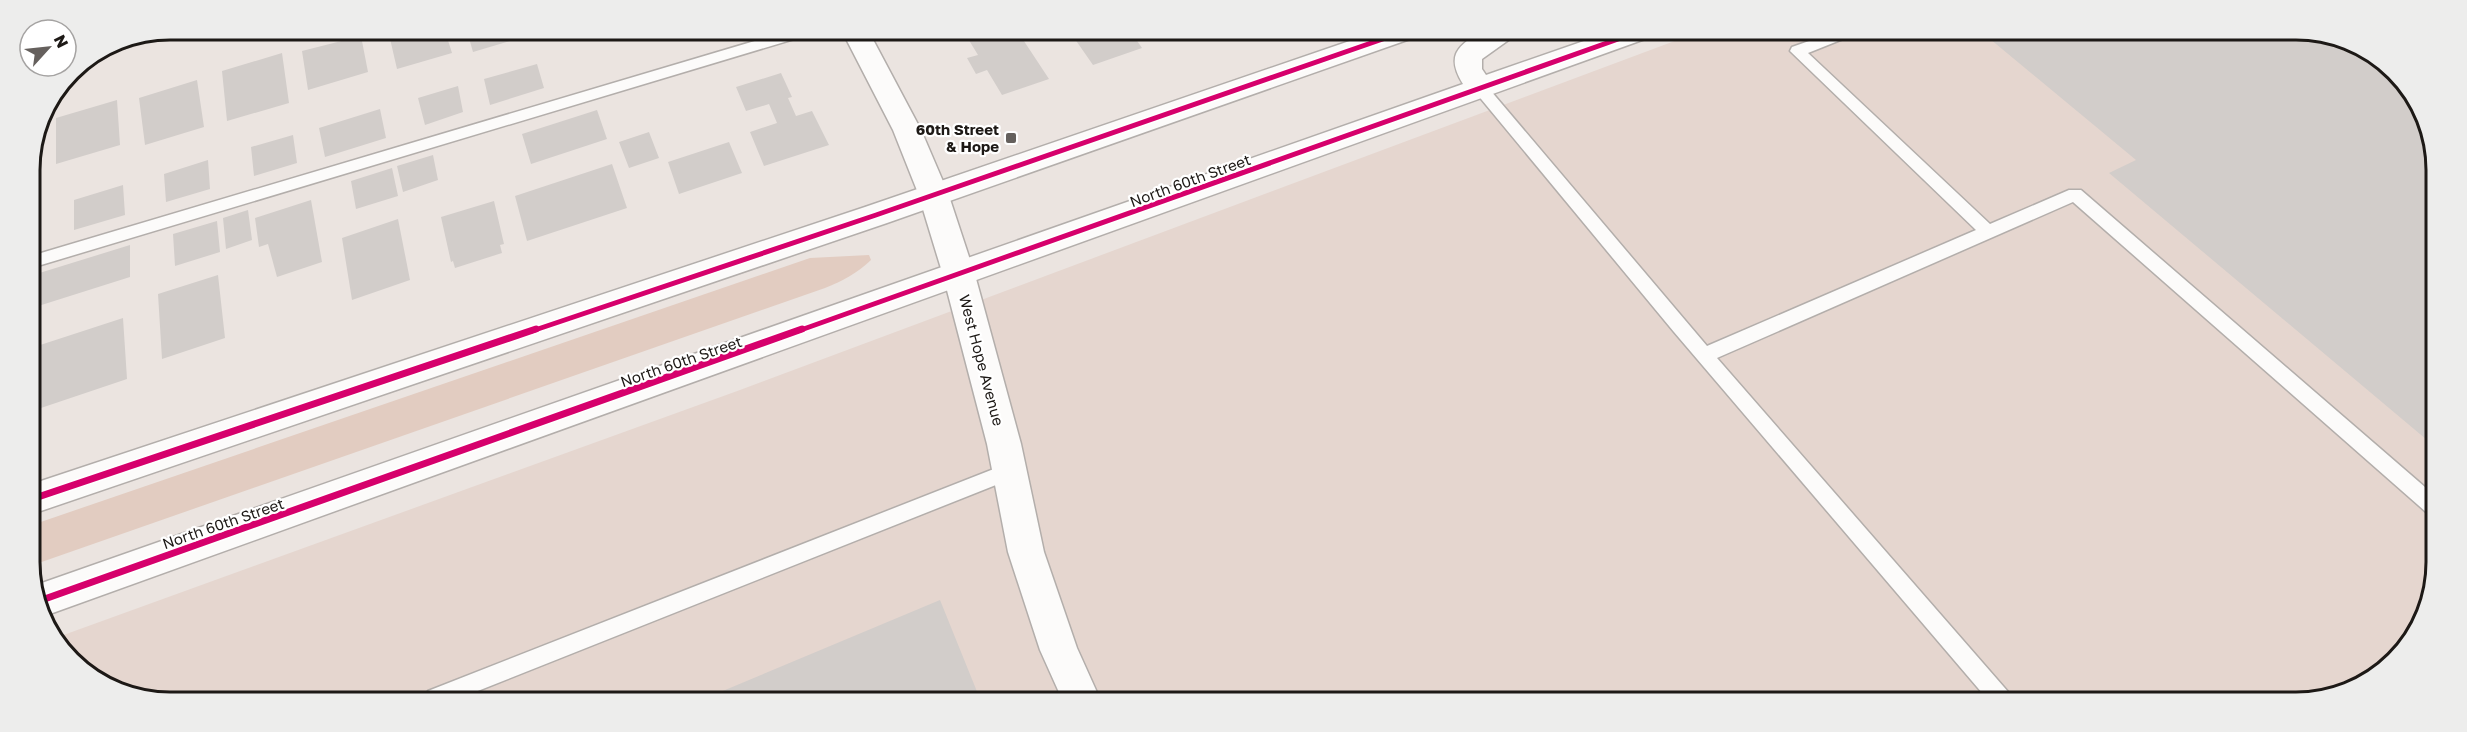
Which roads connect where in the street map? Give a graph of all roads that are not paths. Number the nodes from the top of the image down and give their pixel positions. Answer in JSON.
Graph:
{"nodes":[{"id":1,"x":776,"y":40,"type":"edge"},
{"id":2,"x":859,"y":40,"type":"edge"},
{"id":3,"x":1380,"y":40,"type":"edge"},
{"id":4,"x":1488,"y":40,"type":"edge"},
{"id":5,"x":1615,"y":40,"type":"edge"},
{"id":6,"x":1827,"y":40,"type":"edge"},
{"id":7,"x":1480,"y":88,"type":"junction"},
{"id":8,"x":933,"y":194,"type":"junction"},
{"id":9,"x":1988,"y":232,"type":"junction"},
{"id":10,"x":41,"y":259,"type":"edge"},
{"id":11,"x":959,"y":275,"type":"junction"},
{"id":12,"x":1705,"y":355,"type":"junction"},
{"id":13,"x":1010,"y":471,"type":"junction"},
{"id":14,"x":40,"y":496,"type":"edge"},
{"id":15,"x":2426,"y":500,"type":"edge"},
{"id":16,"x":46,"y":598,"type":"edge"},
{"id":17,"x":1995,"y":691,"type":"edge"},
{"id":18,"x":451,"y":692,"type":"edge"},
{"id":19,"x":1078,"y":692,"type":"edge"}],
"edges":[{"from":1,"to":10,"type":"lane"},
{"from":2,"to":8,"type":"main road","name":"West Hope Avenue"},
{"from":3,"to":8,"type":"main road"},
{"from":4,"to":7,"type":"main road"},
{"from":5,"to":7,"type":"main road","name":"North 60th Street"},
{"from":6,"to":9,"type":"lane"},
{"from":7,"to":11,"type":"main road","name":"North 60th Street"},
{"from":7,"to":12,"type":"lane"},
{"from":8,"to":11,"type":"main road","name":"West Hope Avenue"},
{"from":8,"to":14,"type":"main road"},
{"from":9,"to":12,"type":"lane"},
{"from":9,"to":15,"type":"lane"},
{"from":11,"to":13,"type":"main road","name":"West Hope Avenue"},
{"from":11,"to":16,"type":"main road","name":"North 60th Street"},
{"from":12,"to":17,"type":"lane"},
{"from":13,"to":18,"type":"lane"},
{"from":13,"to":19,"type":"main road","name":"West Hope Avenue"}]}
